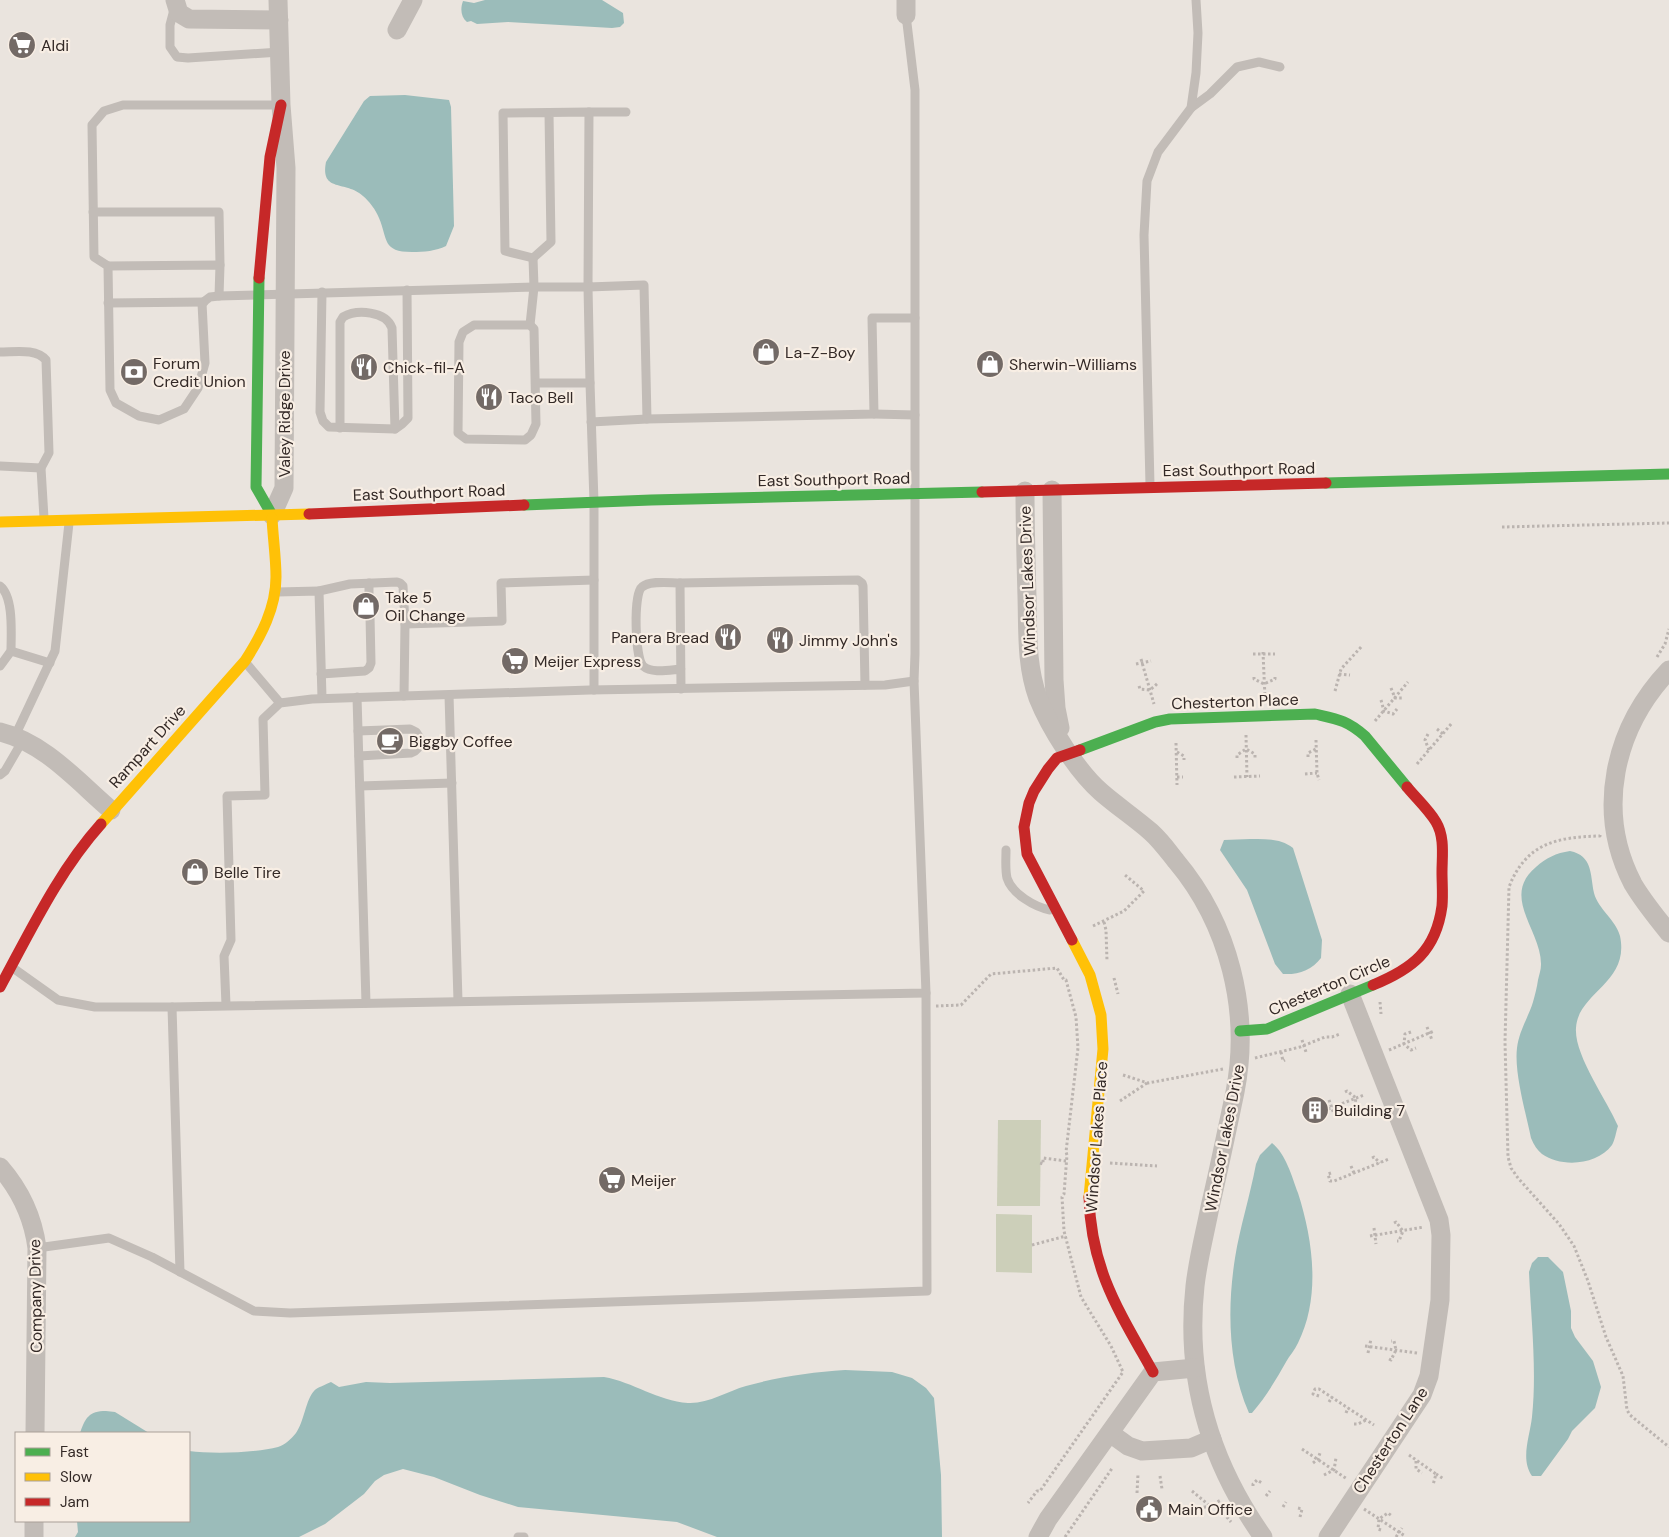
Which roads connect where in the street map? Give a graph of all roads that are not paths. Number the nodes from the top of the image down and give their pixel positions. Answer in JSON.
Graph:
{"nodes":[{"id":1,"x":278,"y":0,"type":"edge"},
{"id":2,"x":414,"y":0,"type":"edge"},
{"id":3,"x":1196,"y":0,"type":"edge"},
{"id":4,"x":175,"y":2,"type":"edge"},
{"id":5,"x":906,"y":8,"type":"edge"},
{"id":6,"x":279,"y":20,"type":"junction"},
{"id":7,"x":397,"y":30,"type":"dead end"},
{"id":8,"x":280,"y":52,"type":"junction"},
{"id":9,"x":1280,"y":67,"type":"dead end"},
{"id":10,"x":281,"y":105,"type":"junction"},
{"id":11,"x":1191,"y":108,"type":"junction"},
{"id":12,"x":589,"y":112,"type":"junction"},
{"id":13,"x":626,"y":112,"type":"dead end"},
{"id":14,"x":549,"y":113,"type":"junction"},
{"id":15,"x":93,"y":212,"type":"junction"},
{"id":16,"x":533,"y":258,"type":"junction"},
{"id":17,"x":220,"y":265,"type":"junction"},
{"id":18,"x":108,"y":266,"type":"junction"},
{"id":19,"x":588,"y":287,"type":"junction"},
{"id":20,"x":534,"y":288,"type":"junction"},
{"id":21,"x":407,"y":290,"type":"junction"},
{"id":22,"x":322,"y":292,"type":"junction"},
{"id":23,"x":285,"y":293,"type":"junction"},
{"id":24,"x":258,"y":294,"type":"junction"},
{"id":25,"x":219,"y":296,"type":"junction"},
{"id":26,"x":204,"y":302,"type":"junction"},
{"id":27,"x":108,"y":303,"type":"junction"},
{"id":28,"x":915,"y":318,"type":"junction"},
{"id":29,"x":530,"y":324,"type":"junction"},
{"id":30,"x":0,"y":352,"type":"edge"},
{"id":31,"x":536,"y":383,"type":"junction"},
{"id":32,"x":590,"y":384,"type":"junction"},
{"id":33,"x":874,"y":414,"type":"junction"},
{"id":34,"x":915,"y":414,"type":"junction"},
{"id":35,"x":647,"y":419,"type":"junction"},
{"id":36,"x":591,"y":422,"type":"junction"},
{"id":37,"x":340,"y":428,"type":"junction"},
{"id":38,"x":395,"y":429,"type":"junction"},
{"id":39,"x":0,"y":466,"type":"edge"},
{"id":40,"x":42,"y":468,"type":"junction"},
{"id":41,"x":1669,"y":474,"type":"edge"},
{"id":42,"x":1150,"y":488,"type":"junction"},
{"id":43,"x":1052,"y":490,"type":"junction"},
{"id":44,"x":1025,"y":491,"type":"junction"},
{"id":45,"x":915,"y":494,"type":"junction"},
{"id":46,"x":594,"y":502,"type":"junction"},
{"id":47,"x":272,"y":515,"type":"junction"},
{"id":48,"x":69,"y":520,"type":"junction"},
{"id":49,"x":44,"y":521,"type":"junction"},
{"id":50,"x":0,"y":522,"type":"edge"},
{"id":51,"x":594,"y":580,"type":"junction"},
{"id":52,"x":369,"y":583,"type":"junction"},
{"id":53,"x":680,"y":583,"type":"junction"},
{"id":54,"x":0,"y":586,"type":"edge"},
{"id":55,"x":319,"y":591,"type":"junction"},
{"id":56,"x":274,"y":592,"type":"junction"},
{"id":57,"x":369,"y":595,"type":"dead end"},
{"id":58,"x":370,"y":616,"type":"dead end"},
{"id":59,"x":405,"y":624,"type":"junction"},
{"id":60,"x":11,"y":652,"type":"junction"},
{"id":61,"x":245,"y":661,"type":"junction"},
{"id":62,"x":50,"y":663,"type":"junction"},
{"id":63,"x":0,"y":666,"type":"edge"},
{"id":64,"x":681,"y":670,"type":"junction"},
{"id":65,"x":1669,"y":670,"type":"edge"},
{"id":66,"x":321,"y":674,"type":"junction"},
{"id":67,"x":914,"y":682,"type":"junction"},
{"id":68,"x":865,"y":685,"type":"junction"},
{"id":69,"x":681,"y":688,"type":"junction"},
{"id":70,"x":594,"y":690,"type":"junction"},
{"id":71,"x":449,"y":694,"type":"junction"},
{"id":72,"x":404,"y":696,"type":"junction"},
{"id":73,"x":357,"y":697,"type":"junction"},
{"id":74,"x":322,"y":698,"type":"junction"},
{"id":75,"x":280,"y":703,"type":"junction"},
{"id":76,"x":1346,"y":723,"type":"joint"},
{"id":77,"x":358,"y":730,"type":"junction"},
{"id":78,"x":13,"y":736,"type":"edge"},
{"id":79,"x":1069,"y":753,"type":"junction"},
{"id":80,"x":359,"y":756,"type":"junction"},
{"id":81,"x":0,"y":775,"type":"edge"},
{"id":82,"x":452,"y":783,"type":"junction"},
{"id":83,"x":360,"y":786,"type":"junction"},
{"id":84,"x":111,"y":810,"type":"junction"},
{"id":85,"x":1006,"y":850,"type":"dead end"},
{"id":86,"x":1058,"y":912,"type":"junction"},
{"id":87,"x":1669,"y":933,"type":"edge"},
{"id":88,"x":11,"y":967,"type":"junction"},
{"id":89,"x":0,"y":987,"type":"edge"},
{"id":90,"x":926,"y":993,"type":"junction"},
{"id":91,"x":1350,"y":994,"type":"junction"},
{"id":92,"x":458,"y":1001,"type":"junction"},
{"id":93,"x":366,"y":1003,"type":"junction"},
{"id":94,"x":226,"y":1005,"type":"junction"},
{"id":95,"x":172,"y":1007,"type":"junction"},
{"id":96,"x":1240,"y":1031,"type":"junction"},
{"id":97,"x":0,"y":1167,"type":"edge"},
{"id":98,"x":37,"y":1248,"type":"junction"},
{"id":99,"x":180,"y":1272,"type":"junction"},
{"id":100,"x":1195,"y":1368,"type":"junction"},
{"id":101,"x":1153,"y":1372,"type":"junction"},
{"id":102,"x":35,"y":1432,"type":"edge"},
{"id":103,"x":1110,"y":1433,"type":"junction"},
{"id":104,"x":1212,"y":1440,"type":"junction"},
{"id":105,"x":34,"y":1522,"type":"edge"},
{"id":106,"x":34,"y":1537,"type":"edge"},
{"id":107,"x":518,"y":1537,"type":"edge"},
{"id":108,"x":524,"y":1537,"type":"edge"},
{"id":109,"x":1038,"y":1537,"type":"edge"},
{"id":110,"x":1263,"y":1537,"type":"edge"},
{"id":111,"x":1328,"y":1537,"type":"edge"}],
"edges":[{"from":1,"to":6,"type":"street","name":"Valey Ridge Drive"},
{"from":2,"to":7,"type":"street"},
{"from":3,"to":11,"type":"lane"},
{"from":4,"to":6,"type":"street"},
{"from":4,"to":8,"type":"lane"},
{"from":5,"to":28,"type":"lane"},
{"from":6,"to":8,"type":"street","name":"Valey Ridge Drive"},
{"from":8,"to":10,"type":"street","name":"Valey Ridge Drive"},
{"from":9,"to":11,"type":"lane"},
{"from":10,"to":15,"type":"lane"},
{"from":10,"to":23,"type":"street","name":"Valey Ridge Drive"},
{"from":10,"to":24,"type":"street","name":"Valey Ridge Drive"},
{"from":11,"to":42,"type":"lane"},
{"from":12,"to":13,"type":"lane"},
{"from":12,"to":14,"type":"lane"},
{"from":12,"to":19,"type":"lane"},
{"from":14,"to":16,"type":"lane"},
{"from":14,"to":16,"type":"lane"},
{"from":15,"to":17,"type":"lane"},
{"from":15,"to":18,"type":"lane"},
{"from":16,"to":20,"type":"lane"},
{"from":17,"to":18,"type":"lane"},
{"from":17,"to":25,"type":"lane"},
{"from":18,"to":27,"type":"lane"},
{"from":19,"to":20,"type":"lane"},
{"from":19,"to":32,"type":"lane"},
{"from":19,"to":35,"type":"lane"},
{"from":20,"to":21,"type":"lane"},
{"from":20,"to":29,"type":"lane"},
{"from":21,"to":22,"type":"lane"},
{"from":21,"to":38,"type":"lane"},
{"from":22,"to":23,"type":"lane"},
{"from":22,"to":37,"type":"lane"},
{"from":23,"to":24,"type":"lane"},
{"from":23,"to":47,"type":"street","name":"Valey Ridge Drive"},
{"from":24,"to":25,"type":"lane"},
{"from":24,"to":47,"type":"street","name":"Valey Ridge Drive"},
{"from":25,"to":26,"type":"lane"},
{"from":26,"to":27,"type":"lane"},
{"from":26,"to":27,"type":"lane"},
{"from":28,"to":33,"type":"lane"},
{"from":28,"to":34,"type":"lane"},
{"from":29,"to":31,"type":"lane"},
{"from":29,"to":31,"type":"lane"},
{"from":30,"to":40,"type":"lane"},
{"from":31,"to":32,"type":"lane"},
{"from":32,"to":36,"type":"lane"},
{"from":33,"to":34,"type":"lane"},
{"from":33,"to":35,"type":"lane"},
{"from":34,"to":45,"type":"lane"},
{"from":35,"to":36,"type":"lane"},
{"from":36,"to":46,"type":"lane"},
{"from":37,"to":38,"type":"lane"},
{"from":37,"to":38,"type":"lane"},
{"from":39,"to":40,"type":"lane"},
{"from":40,"to":49,"type":"lane"},
{"from":41,"to":42,"type":"street","name":"East Southport Road"},
{"from":42,"to":43,"type":"street","name":"East Southport Road"},
{"from":43,"to":44,"type":"street","name":"East Southport Road"},
{"from":43,"to":79,"type":"street","name":"Windsor Lakes Drive"},
{"from":44,"to":45,"type":"street","name":"East Southport Road"},
{"from":44,"to":79,"type":"street","name":"Windsor Lakes Drive"},
{"from":45,"to":46,"type":"street","name":"East Southport Road"},
{"from":45,"to":67,"type":"lane"},
{"from":46,"to":47,"type":"street","name":"East Southport Road"},
{"from":46,"to":51,"type":"lane"},
{"from":47,"to":48,"type":"street","name":"East Southport Road"},
{"from":47,"to":56,"type":"street","name":"Rampart Drive"},
{"from":48,"to":49,"type":"street","name":"East Southport Road"},
{"from":48,"to":62,"type":"lane"},
{"from":49,"to":50,"type":"street","name":"East Southport Road"},
{"from":51,"to":59,"type":"lane"},
{"from":51,"to":70,"type":"lane"},
{"from":52,"to":55,"type":"lane"},
{"from":52,"to":57,"type":"lane"},
{"from":52,"to":59,"type":"lane"},
{"from":53,"to":64,"type":"lane"},
{"from":53,"to":64,"type":"lane"},
{"from":53,"to":68,"type":"lane"},
{"from":54,"to":60,"type":"lane"},
{"from":55,"to":56,"type":"lane"},
{"from":55,"to":66,"type":"lane"},
{"from":56,"to":61,"type":"street","name":"Rampart Drive"},
{"from":58,"to":66,"type":"lane"},
{"from":59,"to":72,"type":"lane"},
{"from":60,"to":62,"type":"lane"},
{"from":60,"to":63,"type":"lane"},
{"from":61,"to":75,"type":"lane"},
{"from":61,"to":84,"type":"street","name":"Rampart Drive"},
{"from":62,"to":78,"type":"lane"},
{"from":64,"to":69,"type":"lane"},
{"from":65,"to":87,"type":"street"},
{"from":66,"to":74,"type":"lane"},
{"from":67,"to":68,"type":"lane"},
{"from":67,"to":90,"type":"lane"},
{"from":68,"to":69,"type":"lane"},
{"from":69,"to":70,"type":"lane"},
{"from":70,"to":71,"type":"lane"},
{"from":71,"to":72,"type":"lane"},
{"from":71,"to":82,"type":"lane"},
{"from":72,"to":73,"type":"lane"},
{"from":73,"to":74,"type":"lane"},
{"from":73,"to":77,"type":"lane"},
{"from":74,"to":75,"type":"lane"},
{"from":75,"to":94,"type":"lane"},
{"from":76,"to":79,"type":"street","name":"Chesterton Place"},
{"from":76,"to":91,"type":"street","name":"Chesterton Circle"},
{"from":77,"to":80,"type":"lane"},
{"from":77,"to":80,"type":"lane"},
{"from":78,"to":81,"type":"lane"},
{"from":78,"to":84,"type":"street"},
{"from":79,"to":86,"type":"street","name":"Windsor Lakes Place"},
{"from":79,"to":96,"type":"street","name":"Windsor Lakes Drive"},
{"from":80,"to":83,"type":"lane"},
{"from":82,"to":83,"type":"lane"},
{"from":82,"to":92,"type":"lane"},
{"from":83,"to":93,"type":"lane"},
{"from":84,"to":88,"type":"street","name":"Rampart Drive"},
{"from":85,"to":86,"type":"lane"},
{"from":86,"to":101,"type":"street","name":"Windsor Lakes Place"},
{"from":88,"to":89,"type":"street","name":"Rampart Drive"},
{"from":88,"to":95,"type":"lane"},
{"from":90,"to":92,"type":"lane"},
{"from":90,"to":99,"type":"lane"},
{"from":91,"to":96,"type":"street","name":"Chesterton Circle"},
{"from":91,"to":111,"type":"street","name":"Chesterton Lane"},
{"from":92,"to":93,"type":"lane"},
{"from":93,"to":94,"type":"lane"},
{"from":94,"to":95,"type":"lane"},
{"from":95,"to":99,"type":"lane"},
{"from":96,"to":100,"type":"street","name":"Windsor Lakes Drive"},
{"from":97,"to":98,"type":"street","name":"Company Drive"},
{"from":98,"to":99,"type":"lane"},
{"from":98,"to":102,"type":"street","name":"Company Drive"},
{"from":100,"to":101,"type":"street"},
{"from":100,"to":104,"type":"street","name":"Windsor Lakes Drive"},
{"from":101,"to":103,"type":"street"},
{"from":103,"to":104,"type":"street"},
{"from":103,"to":109,"type":"street"},
{"from":104,"to":110,"type":"street","name":"Windsor Lakes Drive"},
{"from":105,"to":106,"type":"street"},
{"from":107,"to":108,"type":"lane"}]}
